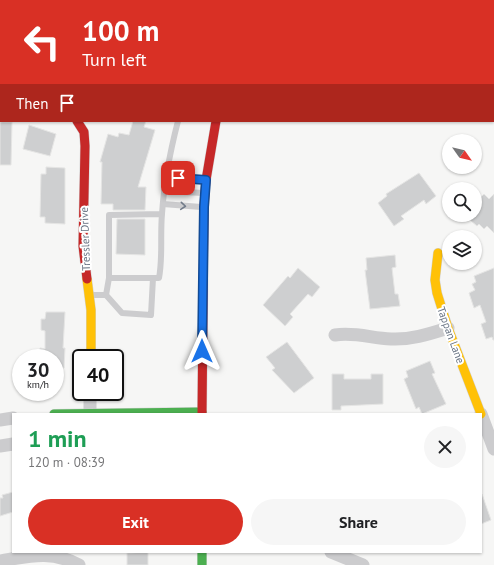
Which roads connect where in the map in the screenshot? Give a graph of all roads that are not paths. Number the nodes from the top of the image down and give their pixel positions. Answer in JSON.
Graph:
{"nodes":[{"id":1,"x":78,"y":122,"type":"edge"},
{"id":2,"x":178,"y":122,"type":"edge"},
{"id":3,"x":216,"y":122,"type":"edge"},
{"id":4,"x":165,"y":176,"type":"junction"},
{"id":5,"x":206,"y":180,"type":"junction"},
{"id":6,"x":164,"y":191,"type":"junction"},
{"id":7,"x":205,"y":193,"type":"junction"},
{"id":8,"x":163,"y":204,"type":"junction"},
{"id":9,"x":204,"y":207,"type":"junction"},
{"id":10,"x":162,"y":214,"type":"junction"},
{"id":11,"x":438,"y":253,"type":"dead end"},
{"id":12,"x":109,"y":278,"type":"junction"},
{"id":13,"x":153,"y":278,"type":"junction"},
{"id":14,"x":106,"y":295,"type":"junction"},
{"id":15,"x":90,"y":296,"type":"junction"},
{"id":16,"x":448,"y":328,"type":"junction"},
{"id":17,"x":335,"y":335,"type":"dead end"},
{"id":18,"x":91,"y":349,"type":"edge"},
{"id":19,"x":90,"y":401,"type":"edge"},
{"id":20,"x":90,"y":413,"type":"edge"},
{"id":21,"x":202,"y":413,"type":"edge"},
{"id":22,"x":481,"y":413,"type":"edge"},
{"id":23,"x":482,"y":417,"type":"edge"},
{"id":24,"x":12,"y":418,"type":"edge"},
{"id":25,"x":0,"y":420,"type":"edge"},
{"id":26,"x":12,"y":444,"type":"edge"},
{"id":27,"x":0,"y":446,"type":"edge"},
{"id":28,"x":494,"y":449,"type":"edge"},
{"id":29,"x":202,"y":553,"type":"edge"},
{"id":30,"x":333,"y":553,"type":"edge"},
{"id":31,"x":0,"y":561,"type":"edge"},
{"id":32,"x":79,"y":565,"type":"edge"},
{"id":33,"x":202,"y":565,"type":"edge"},
{"id":34,"x":363,"y":565,"type":"edge"}],
"edges":[{"from":1,"to":15,"type":"street","name":"Tressler Drive"},
{"from":2,"to":4,"type":"lane"},
{"from":3,"to":5,"type":"street"},
{"from":4,"to":5,"type":"lane"},
{"from":4,"to":6,"type":"lane"},
{"from":5,"to":7,"type":"street"},
{"from":6,"to":7,"type":"lane"},
{"from":6,"to":8,"type":"lane"},
{"from":7,"to":9,"type":"street"},
{"from":8,"to":9,"type":"lane","one_way":true},
{"from":8,"to":10,"type":"lane"},
{"from":9,"to":21,"type":"street"},
{"from":10,"to":12,"type":"lane"},
{"from":10,"to":13,"type":"lane"},
{"from":11,"to":16,"type":"street","name":"Tappan Lane"},
{"from":12,"to":13,"type":"lane"},
{"from":12,"to":14,"type":"lane"},
{"from":13,"to":14,"type":"lane"},
{"from":14,"to":15,"type":"lane"},
{"from":15,"to":18,"type":"street","name":"Tressler Drive"},
{"from":16,"to":17,"type":"street"},
{"from":16,"to":22,"type":"street","name":"Tappan Lane"},
{"from":19,"to":20,"type":"street"},
{"from":20,"to":21,"type":"street"},
{"from":23,"to":28,"type":"street","name":"Tappan Lane"},
{"from":24,"to":25,"type":"street"},
{"from":26,"to":27,"type":"street"},
{"from":29,"to":33,"type":"street"},
{"from":30,"to":34,"type":"street"},
{"from":31,"to":32,"type":"street"}]}
